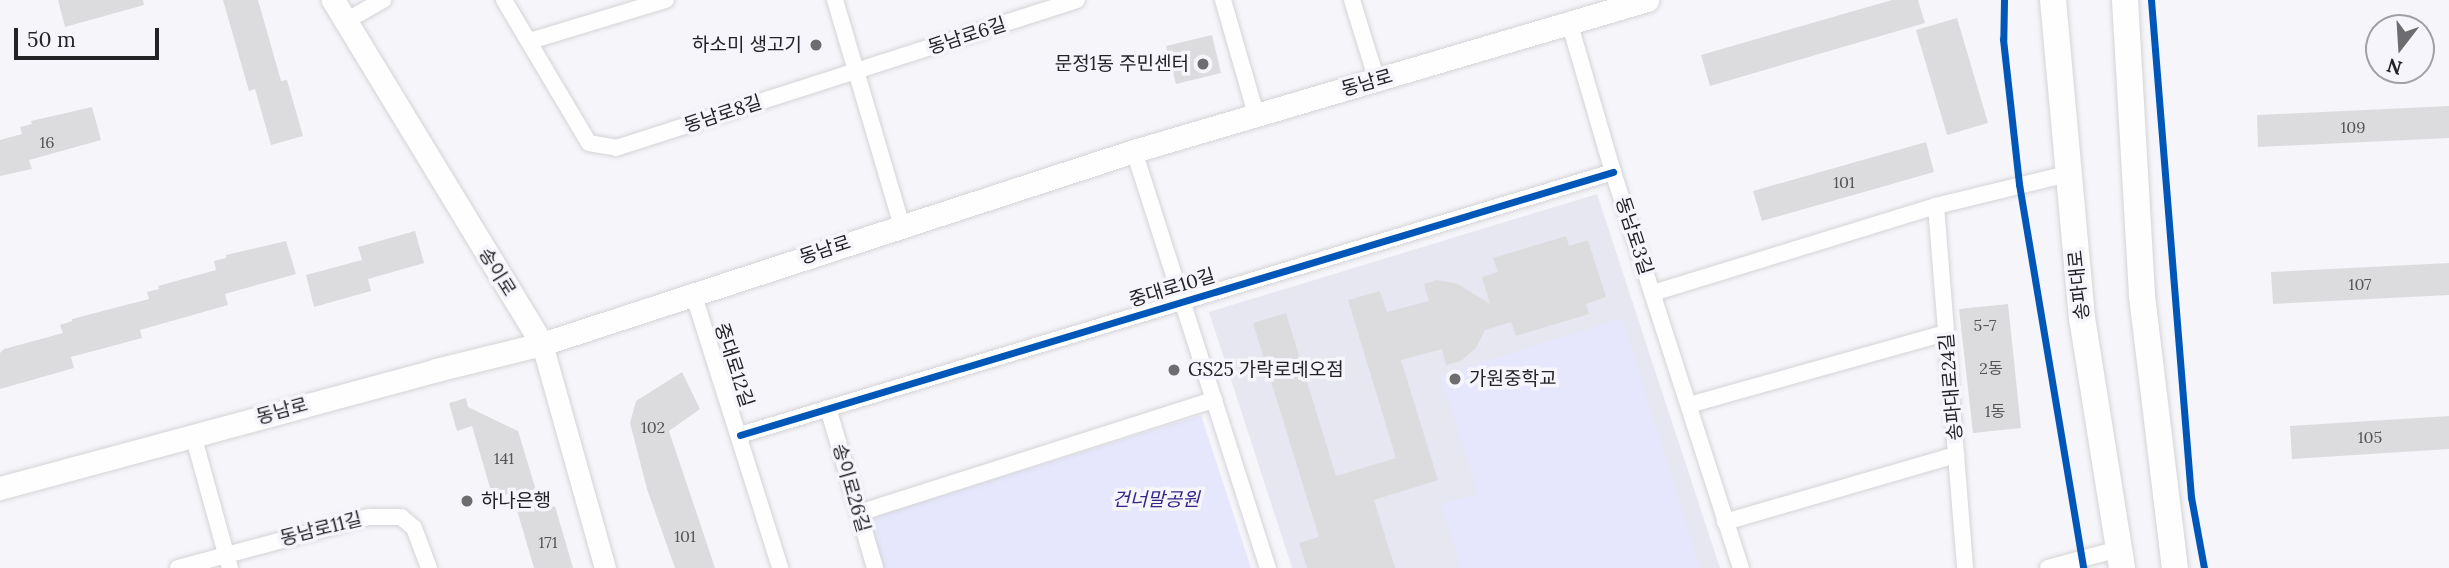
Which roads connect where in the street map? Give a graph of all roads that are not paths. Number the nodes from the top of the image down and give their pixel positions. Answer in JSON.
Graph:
{"nodes":[{"id":1,"x":333,"y":0,"type":"edge"},
{"id":2,"x":383,"y":0,"type":"edge"},
{"id":3,"x":504,"y":0,"type":"edge"},
{"id":4,"x":666,"y":0,"type":"edge"},
{"id":5,"x":835,"y":0,"type":"edge"},
{"id":6,"x":1077,"y":0,"type":"edge"},
{"id":7,"x":1223,"y":0,"type":"edge"},
{"id":8,"x":1352,"y":0,"type":"edge"},
{"id":9,"x":1647,"y":0,"type":"edge"},
{"id":10,"x":2053,"y":0,"type":"edge"},
{"id":11,"x":2125,"y":0,"type":"edge"},
{"id":12,"x":346,"y":21,"type":"junction"},
{"id":13,"x":1570,"y":25,"type":"junction"},
{"id":14,"x":530,"y":41,"type":"junction"},
{"id":15,"x":856,"y":71,"type":"junction"},
{"id":16,"x":1377,"y":81,"type":"junction"},
{"id":17,"x":1256,"y":114,"type":"junction"},
{"id":18,"x":1135,"y":151,"type":"junction"},
{"id":19,"x":1614,"y":172,"type":"junction"},
{"id":20,"x":2067,"y":174,"type":"junction"},
{"id":21,"x":1936,"y":206,"type":"junction"},
{"id":22,"x":902,"y":226,"type":"junction"},
{"id":23,"x":693,"y":293,"type":"junction"},
{"id":24,"x":1653,"y":293,"type":"junction"},
{"id":25,"x":1182,"y":302,"type":"junction"},
{"id":26,"x":1947,"y":333,"type":"junction"},
{"id":27,"x":542,"y":344,"type":"junction"},
{"id":28,"x":1214,"y":400,"type":"junction"},
{"id":29,"x":1689,"y":405,"type":"junction"},
{"id":30,"x":828,"y":408,"type":"junction"},
{"id":31,"x":193,"y":435,"type":"junction"},
{"id":32,"x":740,"y":435,"type":"junction"},
{"id":33,"x":1956,"y":455,"type":"junction"},
{"id":34,"x":0,"y":488,"type":"edge"},
{"id":35,"x":859,"y":513,"type":"junction"},
{"id":36,"x":1725,"y":522,"type":"junction"},
{"id":37,"x":2121,"y":559,"type":"edge"},
{"id":38,"x":228,"y":561,"type":"edge"},
{"id":39,"x":601,"y":567,"type":"edge"},
{"id":40,"x":178,"y":568,"type":"edge"},
{"id":41,"x":429,"y":568,"type":"edge"},
{"id":42,"x":780,"y":568,"type":"edge"},
{"id":43,"x":875,"y":568,"type":"edge"},
{"id":44,"x":1268,"y":568,"type":"edge"},
{"id":45,"x":1741,"y":568,"type":"edge"},
{"id":46,"x":1965,"y":568,"type":"edge"},
{"id":47,"x":2048,"y":568,"type":"edge"},
{"id":48,"x":2175,"y":568,"type":"edge"}],
"edges":[{"from":1,"to":12,"type":"main road","name":"송이로"},
{"from":2,"to":12,"type":"street"},
{"from":3,"to":14,"type":"street"},
{"from":4,"to":14,"type":"street"},
{"from":5,"to":15,"type":"street"},
{"from":6,"to":15,"type":"street","name":"동남로6길"},
{"from":7,"to":17,"type":"street"},
{"from":8,"to":16,"type":"street"},
{"from":9,"to":13,"type":"main road","name":"동남로"},
{"from":10,"to":20,"type":"main road","name":"송파대로"},
{"from":11,"to":48,"type":"main road"},
{"from":12,"to":27,"type":"main road","name":"송이로"},
{"from":13,"to":16,"type":"main road","name":"동남로"},
{"from":13,"to":19,"type":"street","name":"동남로3길"},
{"from":14,"to":15,"type":"street","name":"동남로8길"},
{"from":15,"to":22,"type":"street"},
{"from":16,"to":17,"type":"main road","name":"동남로"},
{"from":17,"to":18,"type":"main road","name":"동남로"},
{"from":18,"to":22,"type":"main road","name":"동남로"},
{"from":18,"to":25,"type":"street","name":"중대로10길"},
{"from":19,"to":24,"type":"street","name":"동남로3길"},
{"from":19,"to":25,"type":"street","name":"중대로10길"},
{"from":20,"to":21,"type":"street"},
{"from":20,"to":37,"type":"main road","name":"송파대로"},
{"from":21,"to":24,"type":"street"},
{"from":21,"to":26,"type":"street","name":"송파대로24길"},
{"from":22,"to":23,"type":"main road","name":"동남로"},
{"from":23,"to":27,"type":"main road","name":"동남로"},
{"from":23,"to":32,"type":"street","name":"중대로12길"},
{"from":24,"to":29,"type":"street","name":"동남로3길"},
{"from":25,"to":28,"type":"street","name":"중대로10길"},
{"from":25,"to":30,"type":"street","name":"중대로10길"},
{"from":26,"to":29,"type":"street"},
{"from":26,"to":33,"type":"street","name":"송파대로24길"},
{"from":27,"to":31,"type":"main road","name":"동남로"},
{"from":27,"to":39,"type":"street","name":"송이로"},
{"from":28,"to":35,"type":"street"},
{"from":28,"to":44,"type":"street","name":"중대로10길"},
{"from":29,"to":36,"type":"street","name":"동남로3길"},
{"from":30,"to":32,"type":"street","name":"중대로10길"},
{"from":30,"to":35,"type":"street","name":"송이로26길"},
{"from":31,"to":34,"type":"main road","name":"동남로"},
{"from":31,"to":38,"type":"street"},
{"from":32,"to":42,"type":"street","name":"중대로12길"},
{"from":33,"to":36,"type":"street"},
{"from":33,"to":46,"type":"street","name":"송파대로24길"},
{"from":35,"to":43,"type":"street","name":"송이로26길"},
{"from":36,"to":45,"type":"street","name":"동남로3길"},
{"from":37,"to":47,"type":"street"},
{"from":38,"to":40,"type":"street","name":"동남로11길"},
{"from":38,"to":41,"type":"street","name":"동남로11길"}]}
